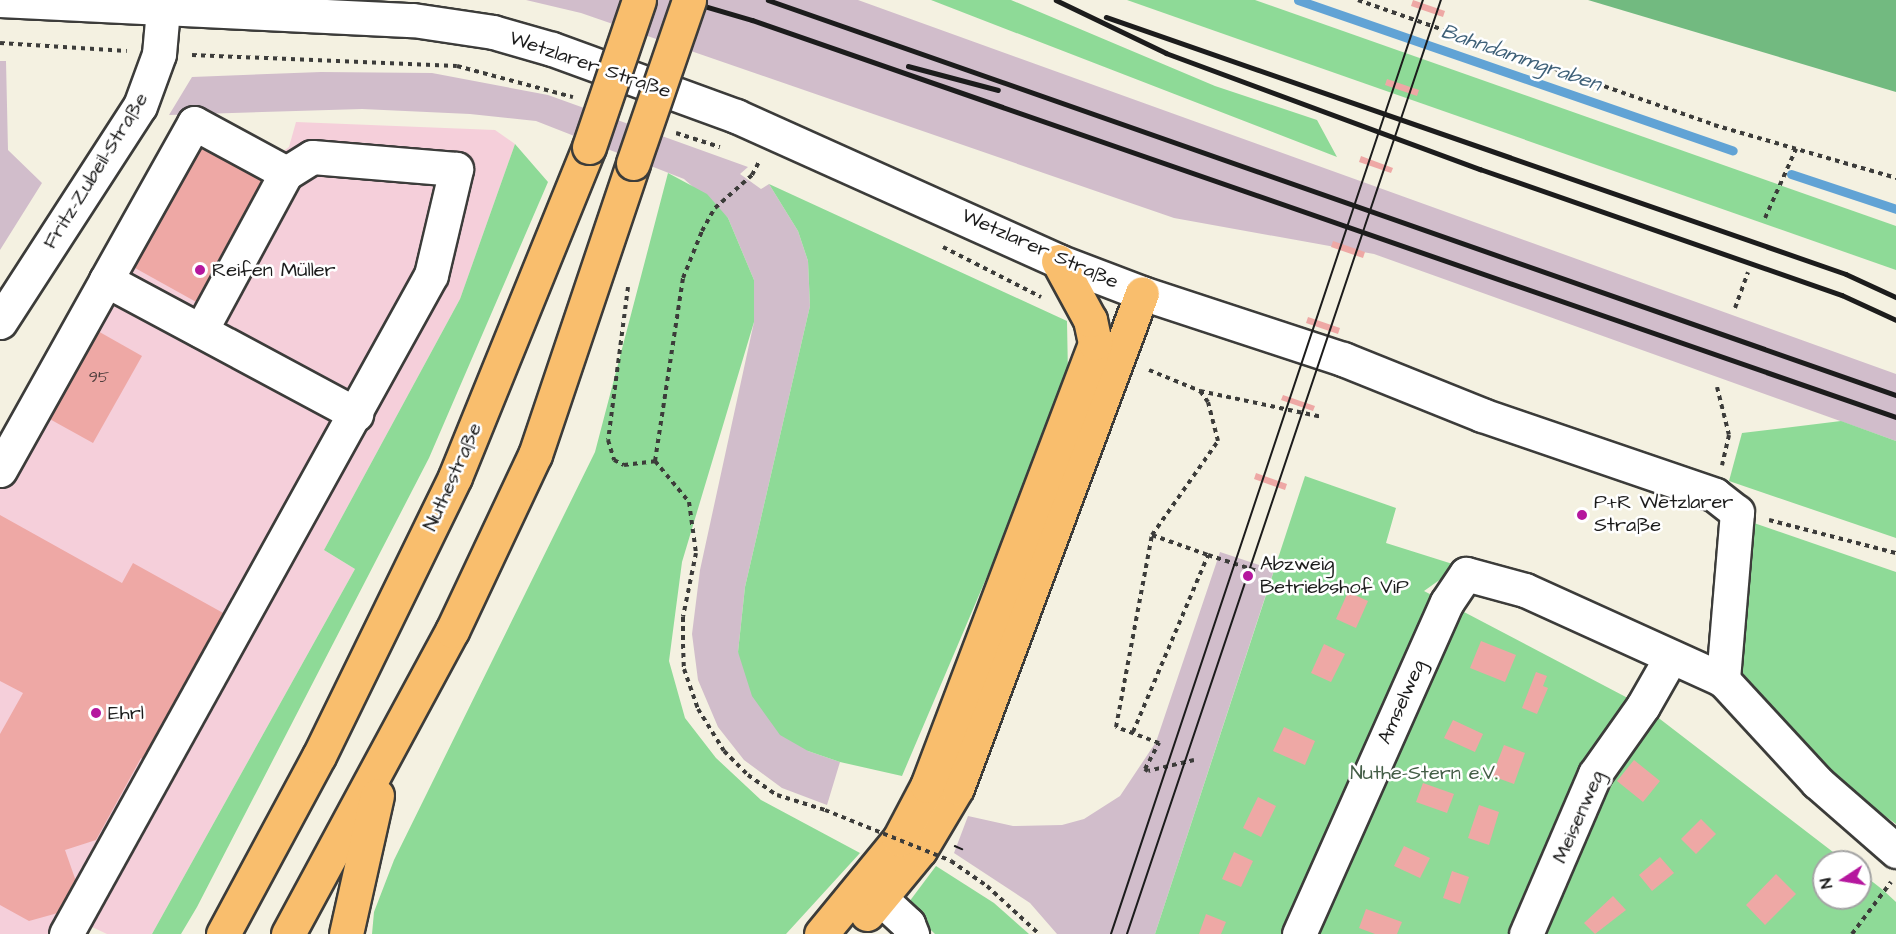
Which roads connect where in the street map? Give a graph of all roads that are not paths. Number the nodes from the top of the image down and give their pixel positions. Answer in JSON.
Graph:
{"nodes":[{"id":1,"x":0,"y":0,"type":"edge"},
{"id":2,"x":639,"y":0,"type":"edge"},
{"id":3,"x":689,"y":0,"type":"edge"},
{"id":4,"x":163,"y":9,"type":"junction"},
{"id":5,"x":286,"y":173,"type":"junction"},
{"id":6,"x":1058,"y":261,"type":"junction"},
{"id":7,"x":106,"y":280,"type":"junction"},
{"id":8,"x":1142,"y":293,"type":"junction"},
{"id":9,"x":0,"y":322,"type":"edge"},
{"id":10,"x":201,"y":330,"type":"junction"},
{"id":11,"x":356,"y":414,"type":"junction"},
{"id":12,"x":0,"y":470,"type":"edge"},
{"id":13,"x":1671,"y":657,"type":"junction"},
{"id":14,"x":1723,"y":680,"type":"junction"},
{"id":15,"x":389,"y":748,"type":"junction"},
{"id":16,"x":1896,"y":851,"type":"edge"},
{"id":17,"x":873,"y":891,"type":"junction"},
{"id":18,"x":66,"y":934,"type":"edge"},
{"id":19,"x":223,"y":934,"type":"edge"},
{"id":20,"x":288,"y":934,"type":"edge"},
{"id":21,"x":346,"y":934,"type":"edge"},
{"id":22,"x":821,"y":934,"type":"edge"},
{"id":23,"x":847,"y":934,"type":"edge"},
{"id":24,"x":912,"y":934,"type":"edge"},
{"id":25,"x":1299,"y":934,"type":"edge"},
{"id":26,"x":1526,"y":934,"type":"edge"}],
"edges":[{"from":1,"to":4,"type":"street","name":"Wetzlarer Straße"},
{"from":2,"to":19,"type":"highway","name":"Nuthestraße","bridge":true},
{"from":3,"to":15,"type":"highway","bridge":true},
{"from":4,"to":6,"type":"street","name":"Wetzlarer Straße"},
{"from":4,"to":9,"type":"street","name":"Fritz-Zubeil-Straße"},
{"from":5,"to":7,"type":"street"},
{"from":5,"to":10,"type":"street"},
{"from":5,"to":11,"type":"street"},
{"from":6,"to":8,"type":"street","name":"Wetzlarer Straße"},
{"from":6,"to":17,"type":"highway"},
{"from":7,"to":10,"type":"street"},
{"from":7,"to":12,"type":"street"},
{"from":8,"to":14,"type":"street","name":"Wetzlarer Straße"},
{"from":8,"to":17,"type":"highway"},
{"from":10,"to":11,"type":"street"},
{"from":11,"to":18,"type":"street"},
{"from":13,"to":14,"type":"street"},
{"from":13,"to":25,"type":"street","name":"Amselweg"},
{"from":13,"to":26,"type":"street","name":"Meisenweg"},
{"from":14,"to":16,"type":"street"},
{"from":15,"to":20,"type":"highway"},
{"from":15,"to":21,"type":"highway"},
{"from":17,"to":22,"type":"highway"},
{"from":17,"to":23,"type":"highway"},
{"from":17,"to":24,"type":"street"}]}
